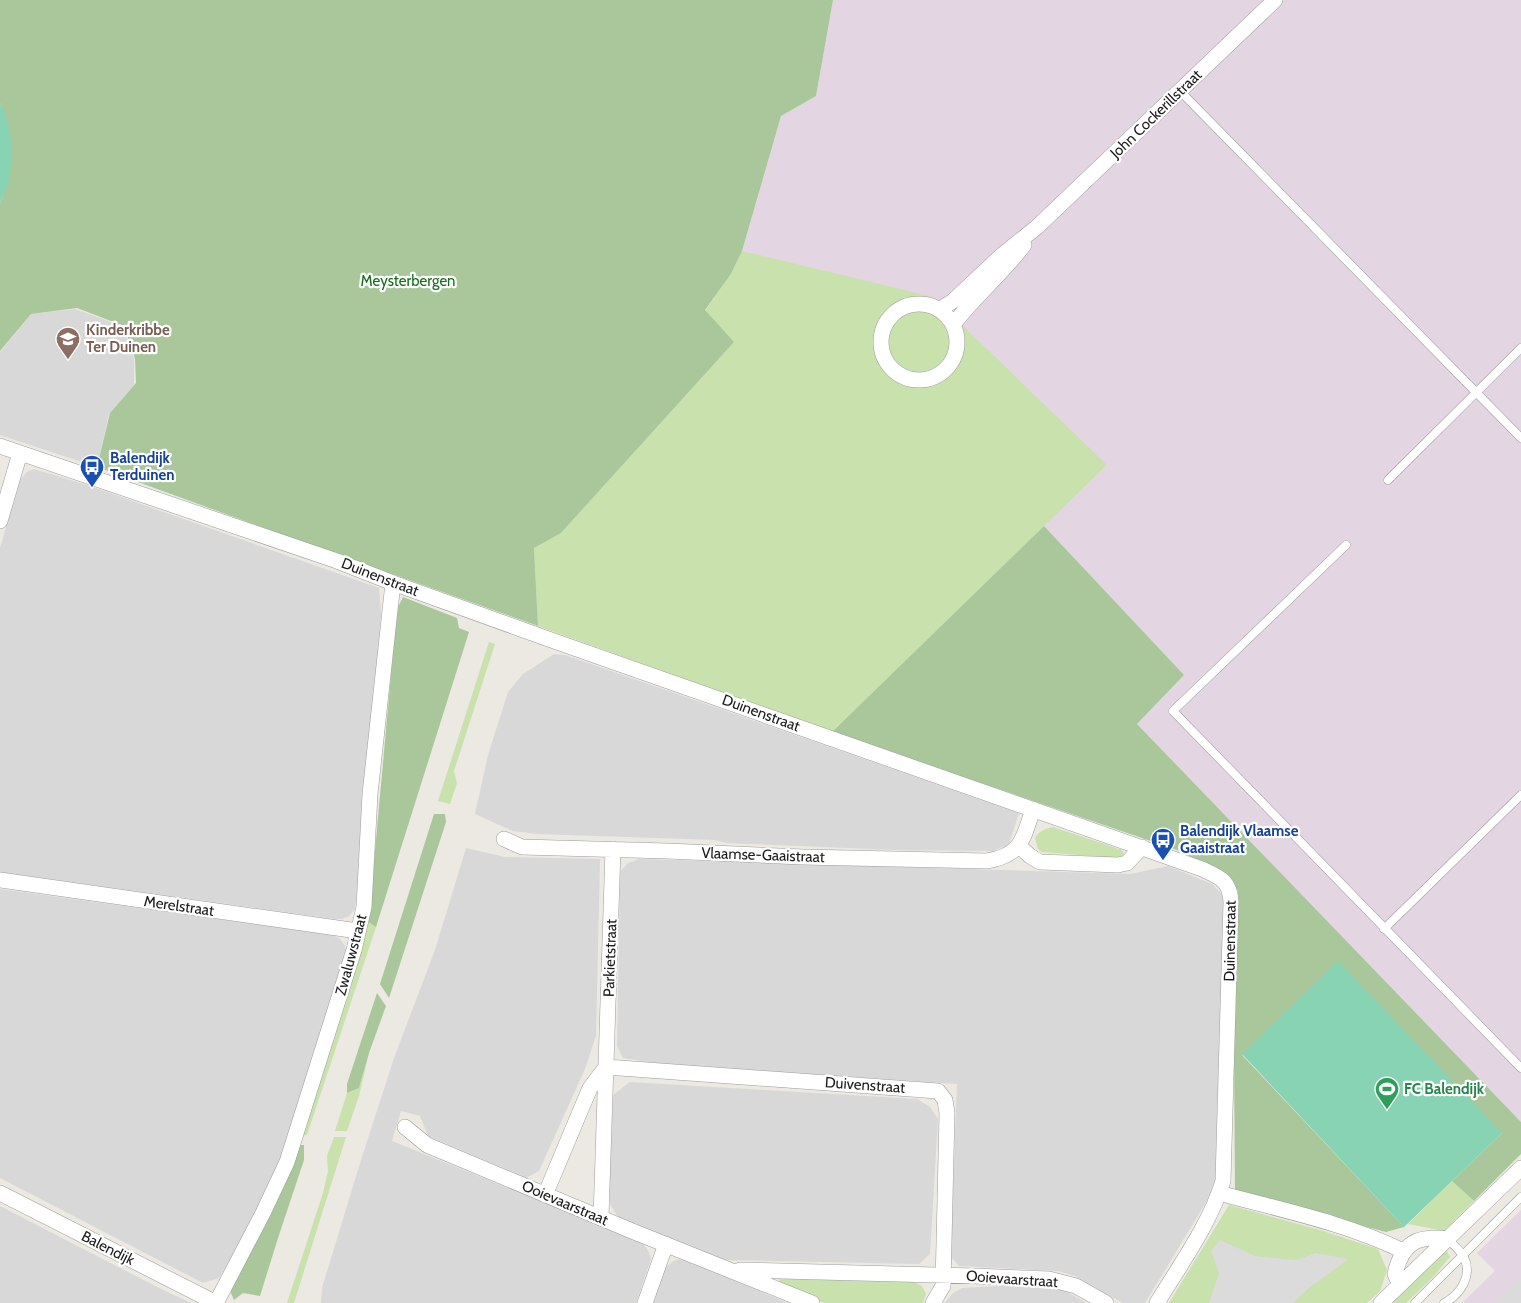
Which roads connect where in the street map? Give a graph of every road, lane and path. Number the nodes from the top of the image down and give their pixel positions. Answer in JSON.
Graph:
{"nodes":[{"id":1,"x":1275,"y":0,"type":"edge"},
{"id":2,"x":1180,"y":90,"type":"junction"},
{"id":3,"x":1037,"y":227,"type":"junction"},
{"id":4,"x":939,"y":310,"type":"junction"},
{"id":5,"x":952,"y":326,"type":"junction"},
{"id":6,"x":1521,"y":348,"type":"edge"},
{"id":7,"x":1476,"y":392,"type":"junction"},
{"id":8,"x":1521,"y":438,"type":"edge"},
{"id":9,"x":0,"y":446,"type":"edge"},
{"id":10,"x":20,"y":453,"type":"junction"},
{"id":11,"x":1388,"y":480,"type":"dead end"},
{"id":12,"x":0,"y":521,"type":"edge"},
{"id":13,"x":1346,"y":545,"type":"dead end"},
{"id":14,"x":393,"y":583,"type":"junction"},
{"id":15,"x":1521,"y":795,"type":"edge"},
{"id":16,"x":1033,"y":809,"type":"junction"},
{"id":17,"x":504,"y":838,"type":"dead end"},
{"id":18,"x":1020,"y":846,"type":"junction"},
{"id":19,"x":1142,"y":847,"type":"junction"},
{"id":20,"x":614,"y":849,"type":"junction"},
{"id":21,"x":0,"y":880,"type":"edge"},
{"id":22,"x":1384,"y":929,"type":"junction"},
{"id":23,"x":358,"y":931,"type":"junction"},
{"id":24,"x":606,"y":1067,"type":"junction"},
{"id":25,"x":1521,"y":1068,"type":"edge"},
{"id":26,"x":406,"y":1127,"type":"dead end"},
{"id":27,"x":1521,"y":1168,"type":"edge"},
{"id":28,"x":0,"y":1193,"type":"edge"},
{"id":29,"x":1220,"y":1193,"type":"junction"},
{"id":30,"x":545,"y":1195,"type":"junction"},
{"id":31,"x":1521,"y":1197,"type":"edge"},
{"id":32,"x":601,"y":1218,"type":"junction"},
{"id":33,"x":1448,"y":1239,"type":"junction"},
{"id":34,"x":666,"y":1244,"type":"junction"},
{"id":35,"x":1403,"y":1251,"type":"junction"},
{"id":36,"x":1463,"y":1255,"type":"junction"},
{"id":37,"x":729,"y":1270,"type":"junction"},
{"id":38,"x":943,"y":1275,"type":"junction"},
{"id":39,"x":1400,"y":1284,"type":"junction"},
{"id":40,"x":216,"y":1303,"type":"edge"},
{"id":41,"x":646,"y":1303,"type":"edge"},
{"id":42,"x":812,"y":1303,"type":"edge"},
{"id":43,"x":933,"y":1303,"type":"edge"},
{"id":44,"x":1106,"y":1303,"type":"edge"},
{"id":45,"x":1157,"y":1303,"type":"edge"},
{"id":46,"x":1381,"y":1303,"type":"edge"},
{"id":47,"x":1415,"y":1303,"type":"edge"},
{"id":48,"x":1444,"y":1303,"type":"edge"}],
"edges":[{"from":1,"to":2,"type":"street","name":"John Cockerillstraat"},
{"from":2,"to":3,"type":"street","name":"John Cockerillstraat"},
{"from":2,"to":7,"type":"lane"},
{"from":3,"to":4,"type":"street","name":"John Cockerillstraat"},
{"from":3,"to":5,"type":"street","name":"John Cockerillstraat"},
{"from":4,"to":5,"type":"street"},
{"from":4,"to":5,"type":"street"},
{"from":6,"to":7,"type":"lane"},
{"from":7,"to":8,"type":"lane"},
{"from":7,"to":11,"type":"lane"},
{"from":9,"to":10,"type":"street","name":"Duinenstraat"},
{"from":10,"to":12,"type":"street"},
{"from":10,"to":14,"type":"street","name":"Duinenstraat"},
{"from":13,"to":22,"type":"lane"},
{"from":14,"to":16,"type":"street","name":"Duinenstraat"},
{"from":14,"to":23,"type":"street","name":"Zwaluwstraat"},
{"from":15,"to":22,"type":"lane"},
{"from":16,"to":18,"type":"street"},
{"from":16,"to":19,"type":"street","name":"Duinenstraat"},
{"from":17,"to":20,"type":"street","name":"Vlaamse-Gaaistraat"},
{"from":18,"to":19,"type":"street"},
{"from":18,"to":20,"type":"street","name":"Vlaamse-Gaaistraat"},
{"from":19,"to":29,"type":"street","name":"Duinenstraat"},
{"from":20,"to":24,"type":"street","name":"Parkietstraat"},
{"from":21,"to":23,"type":"street","name":"Merelstraat"},
{"from":22,"to":25,"type":"lane"},
{"from":23,"to":40,"type":"street","name":"Zwaluwstraat"},
{"from":24,"to":30,"type":"street"},
{"from":24,"to":32,"type":"street","name":"Parkietstraat"},
{"from":24,"to":38,"type":"street","name":"Duivenstraat"},
{"from":26,"to":30,"type":"street","name":"Ooievaarstraat"},
{"from":27,"to":33,"type":"street"},
{"from":28,"to":40,"type":"street","name":"Balendijk"},
{"from":29,"to":35,"type":"street"},
{"from":29,"to":45,"type":"street","name":"Duinenstraat"},
{"from":30,"to":32,"type":"street","name":"Ooievaarstraat"},
{"from":31,"to":36,"type":"lane"},
{"from":32,"to":34,"type":"street","name":"Ooievaarstraat"},
{"from":33,"to":35,"type":"street"},
{"from":33,"to":36,"type":"lane"},
{"from":33,"to":39,"type":"street"},
{"from":34,"to":37,"type":"street","name":"Ooievaarstraat"},
{"from":34,"to":41,"type":"street"},
{"from":35,"to":39,"type":"street"},
{"from":36,"to":47,"type":"lane"},
{"from":36,"to":48,"type":"lane"},
{"from":37,"to":38,"type":"street","name":"Ooievaarstraat"},
{"from":37,"to":42,"type":"street","name":"Ooievaarstraat"},
{"from":38,"to":43,"type":"street"},
{"from":38,"to":44,"type":"street","name":"Ooievaarstraat"},
{"from":39,"to":46,"type":"street"}]}
